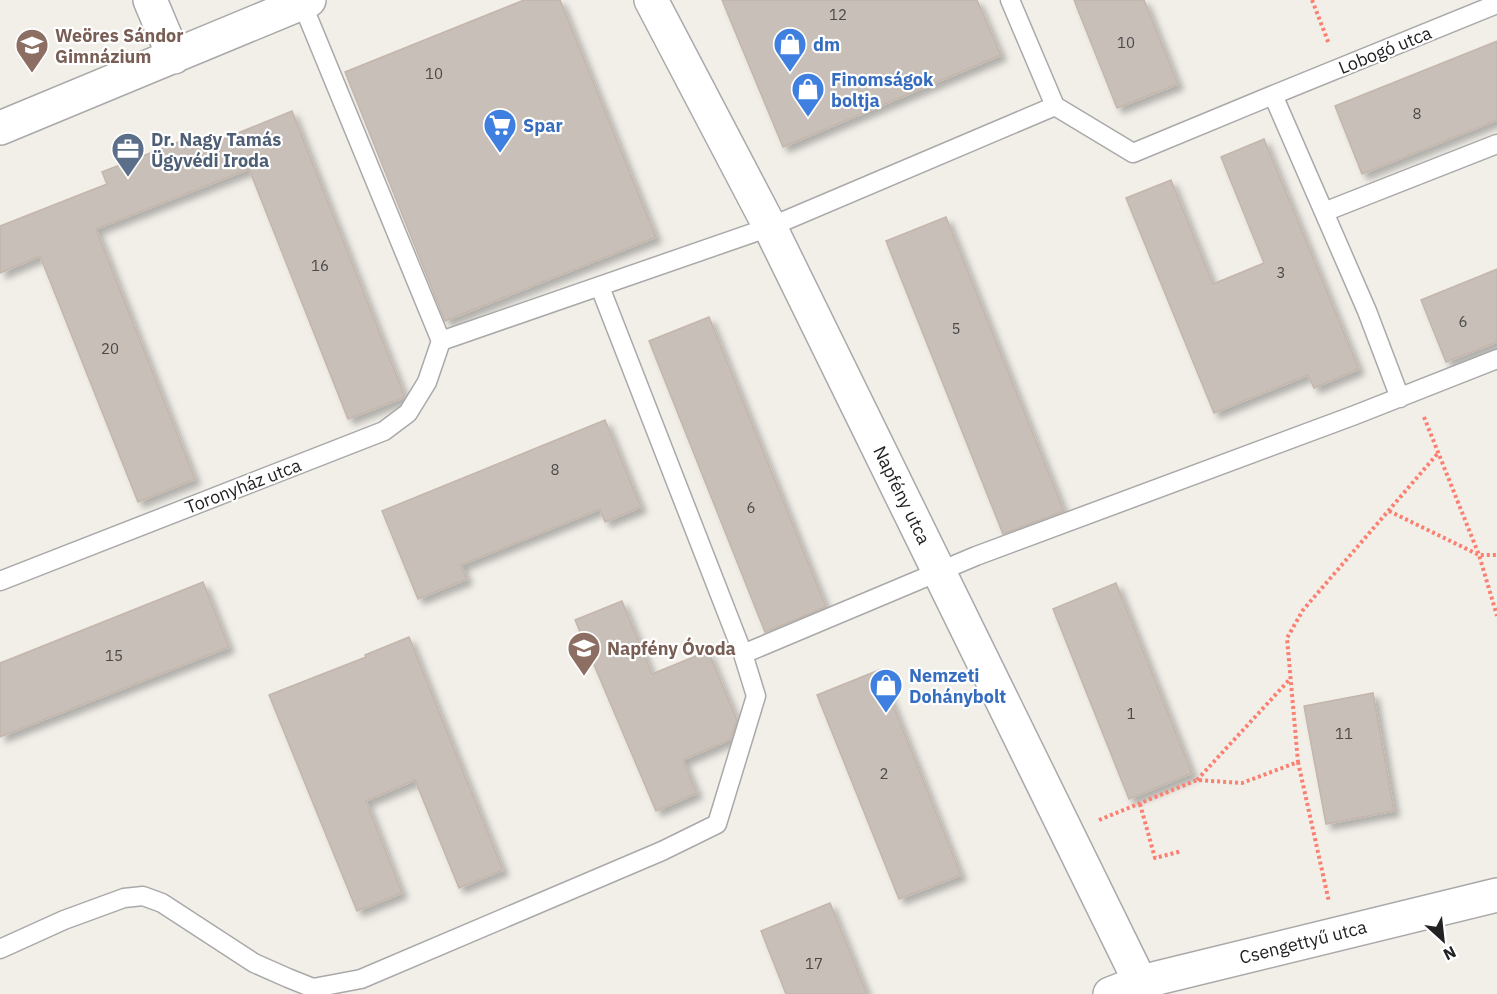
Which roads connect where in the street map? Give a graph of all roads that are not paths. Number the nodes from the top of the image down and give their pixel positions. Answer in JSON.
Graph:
{"nodes":[{"id":1,"x":150,"y":0,"type":"edge"},
{"id":2,"x":651,"y":0,"type":"edge"},
{"id":3,"x":1010,"y":0,"type":"edge"},
{"id":4,"x":305,"y":1,"type":"edge"},
{"id":5,"x":1497,"y":4,"type":"edge"},
{"id":6,"x":174,"y":57,"type":"junction"},
{"id":7,"x":1273,"y":95,"type":"junction"},
{"id":8,"x":1055,"y":106,"type":"junction"},
{"id":9,"x":0,"y":128,"type":"edge"},
{"id":10,"x":1497,"y":144,"type":"edge"},
{"id":11,"x":1324,"y":212,"type":"junction"},
{"id":12,"x":770,"y":227,"type":"junction"},
{"id":13,"x":600,"y":287,"type":"junction"},
{"id":14,"x":441,"y":341,"type":"junction"},
{"id":15,"x":1497,"y":359,"type":"edge"},
{"id":16,"x":1407,"y":395,"type":"junction"},
{"id":17,"x":939,"y":571,"type":"junction"},
{"id":18,"x":0,"y":581,"type":"edge"},
{"id":19,"x":743,"y":654,"type":"junction"},
{"id":20,"x":1497,"y":894,"type":"edge"},
{"id":21,"x":0,"y":949,"type":"edge"},
{"id":22,"x":1143,"y":988,"type":"edge"},
{"id":23,"x":1110,"y":994,"type":"edge"}],
"edges":[{"from":1,"to":6,"type":"street"},
{"from":2,"to":12,"type":"street","name":"Napfény utca"},
{"from":3,"to":8,"type":"lane"},
{"from":4,"to":6,"type":"street"},
{"from":4,"to":14,"type":"lane"},
{"from":5,"to":7,"type":"lane","name":"Lobogó utca"},
{"from":6,"to":9,"type":"street"},
{"from":7,"to":8,"type":"lane","name":"Lobogó utca"},
{"from":7,"to":11,"type":"lane"},
{"from":8,"to":12,"type":"lane"},
{"from":10,"to":11,"type":"lane"},
{"from":11,"to":16,"type":"lane"},
{"from":12,"to":13,"type":"lane"},
{"from":12,"to":17,"type":"street","name":"Napfény utca"},
{"from":13,"to":14,"type":"lane"},
{"from":13,"to":19,"type":"lane"},
{"from":14,"to":18,"type":"lane","name":"Toronyház utca"},
{"from":15,"to":16,"type":"lane"},
{"from":16,"to":17,"type":"lane"},
{"from":17,"to":19,"type":"lane"},
{"from":17,"to":22,"type":"street","name":"Napfény utca"},
{"from":19,"to":21,"type":"lane"},
{"from":20,"to":22,"type":"street","name":"Csengettyű utca"},
{"from":22,"to":23,"type":"street","name":"Csengettyű utca"}]}
